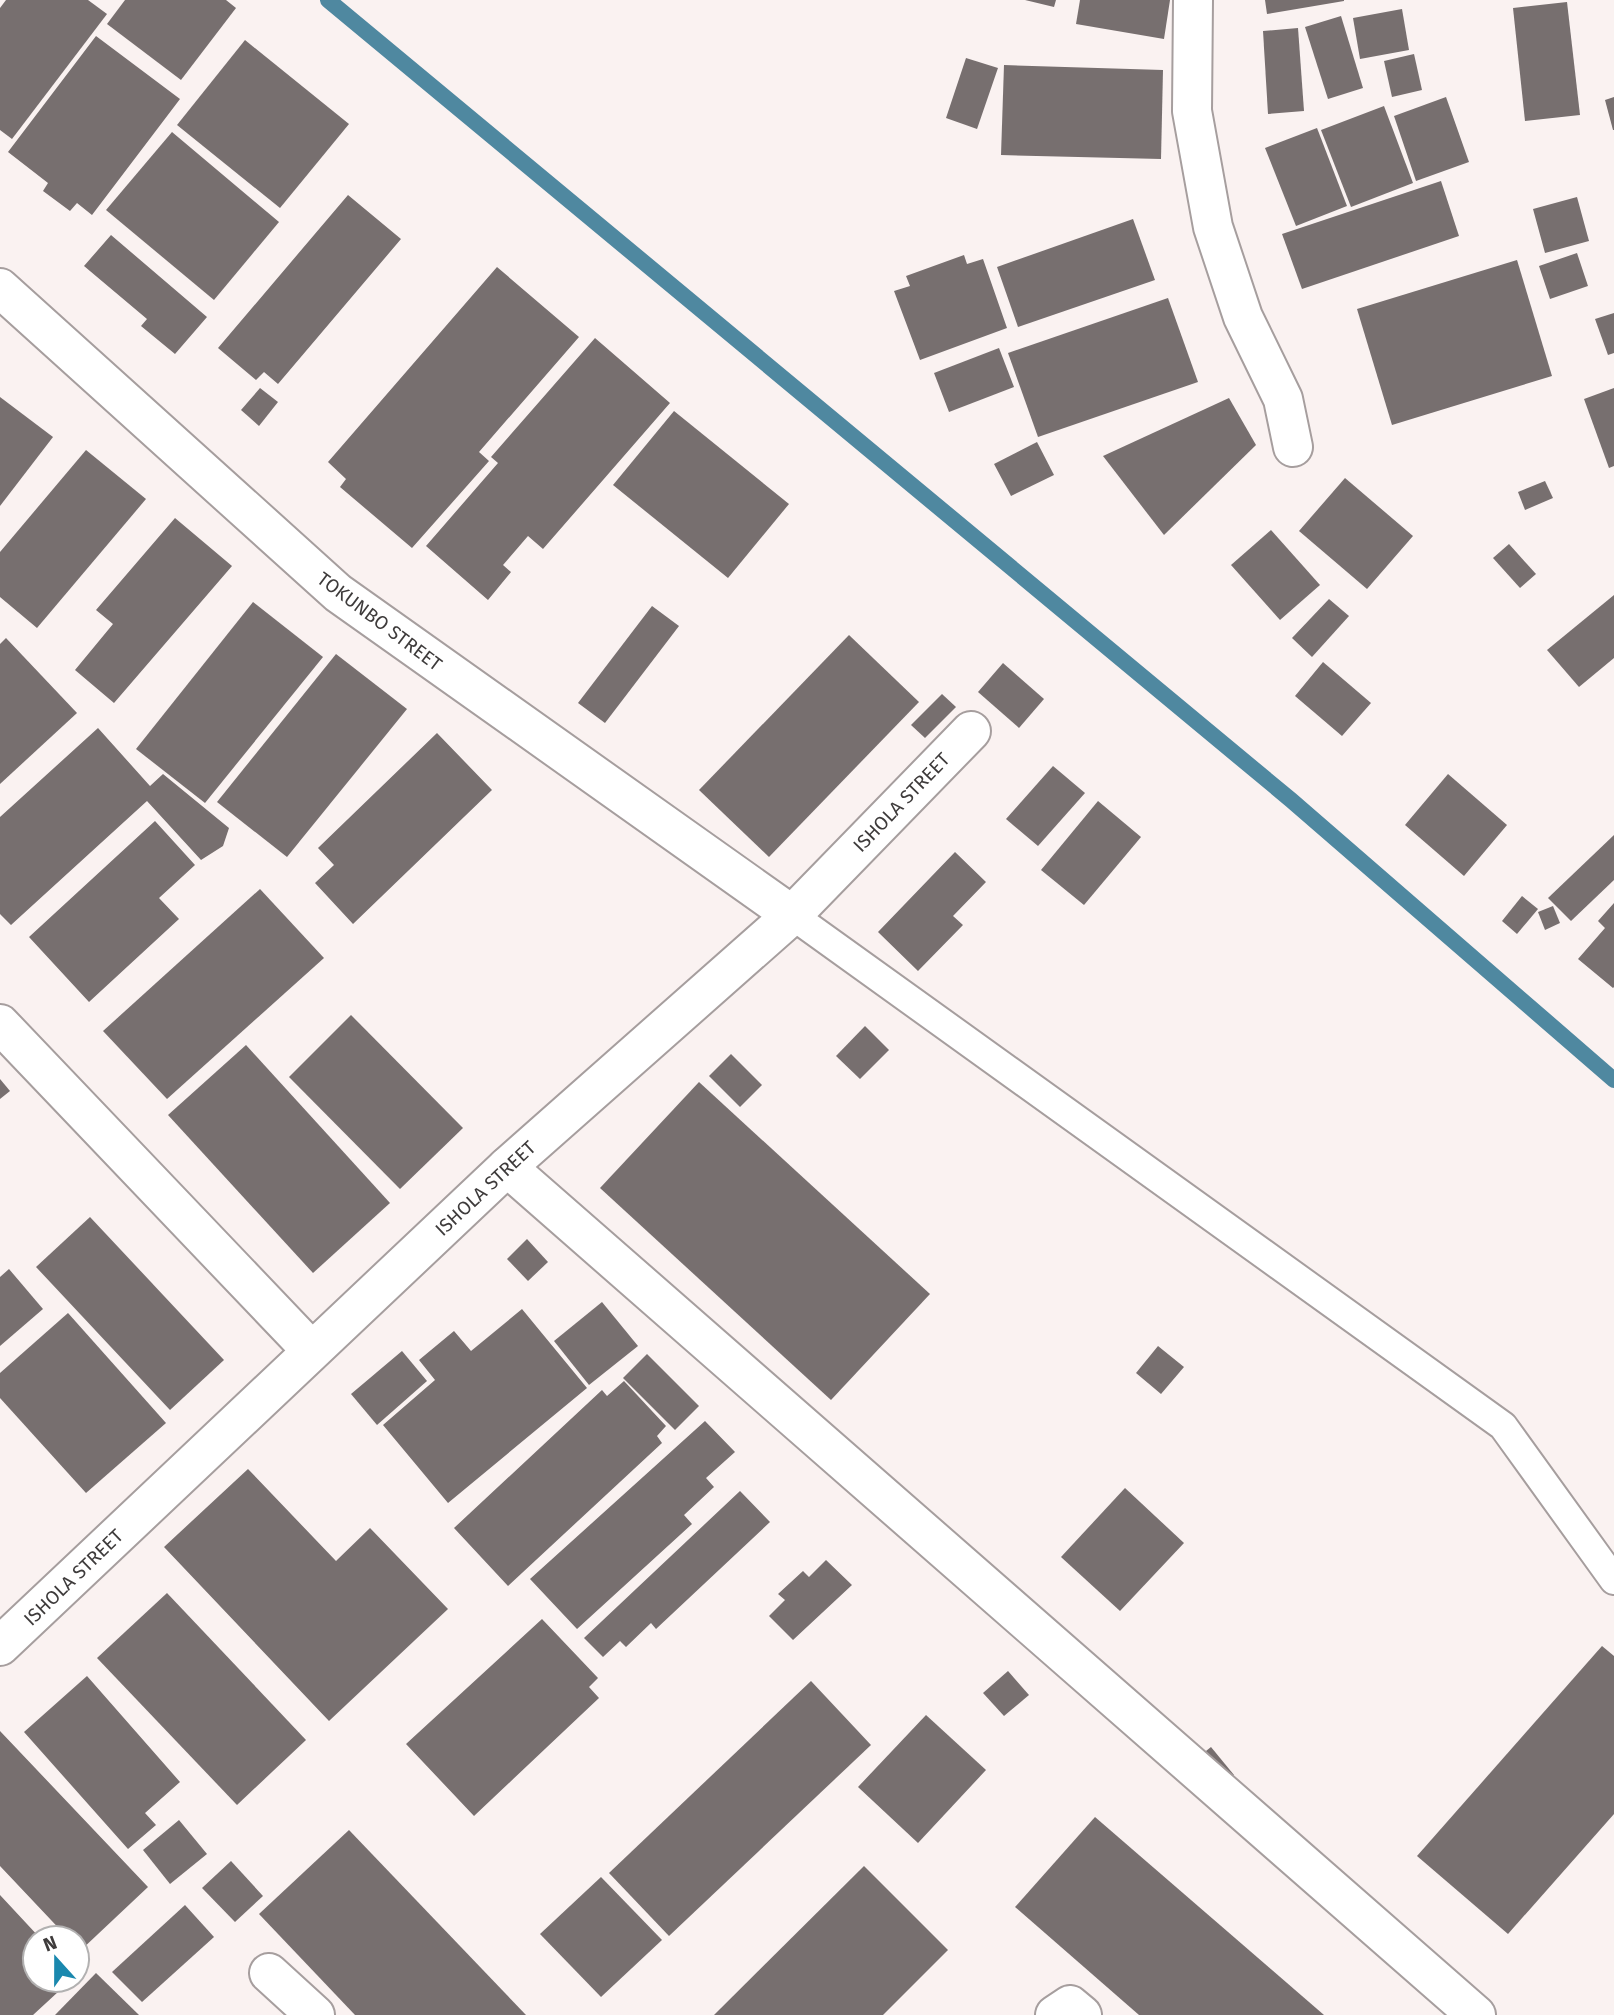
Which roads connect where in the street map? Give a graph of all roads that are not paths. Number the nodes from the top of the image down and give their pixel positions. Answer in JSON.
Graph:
{"nodes":[{"id":1,"x":1193,"y":0,"type":"edge"},
{"id":2,"x":0,"y":288,"type":"edge"},
{"id":3,"x":1293,"y":447,"type":"dead end"},
{"id":4,"x":971,"y":731,"type":"dead end"},
{"id":5,"x":792,"y":915,"type":"junction"},
{"id":6,"x":0,"y":1024,"type":"edge"},
{"id":7,"x":507,"y":1167,"type":"junction"},
{"id":8,"x":311,"y":1350,"type":"junction"},
{"id":9,"x":1614,"y":1580,"type":"edge"},
{"id":10,"x":0,"y":1646,"type":"edge"},
{"id":11,"x":269,"y":1973,"type":"dead end"},
{"id":12,"x":315,"y":2015,"type":"edge"},
{"id":13,"x":1055,"y":2015,"type":"edge"},
{"id":14,"x":1082,"y":2015,"type":"edge"},
{"id":15,"x":1476,"y":2015,"type":"edge"}],
"edges":[{"from":1,"to":3,"type":"street"},
{"from":2,"to":5,"type":"street","name":"TOKUNBO STREET"},
{"from":4,"to":5,"type":"street","name":"ISHOLA STREET"},
{"from":5,"to":7,"type":"street","name":"ISHOLA STREET"},
{"from":5,"to":9,"type":"lane"},
{"from":6,"to":8,"type":"street"},
{"from":7,"to":8,"type":"street","name":"ISHOLA STREET"},
{"from":7,"to":15,"type":"street"},
{"from":8,"to":10,"type":"street","name":"ISHOLA STREET"},
{"from":11,"to":12,"type":"street"},
{"from":13,"to":14,"type":"street"}]}
